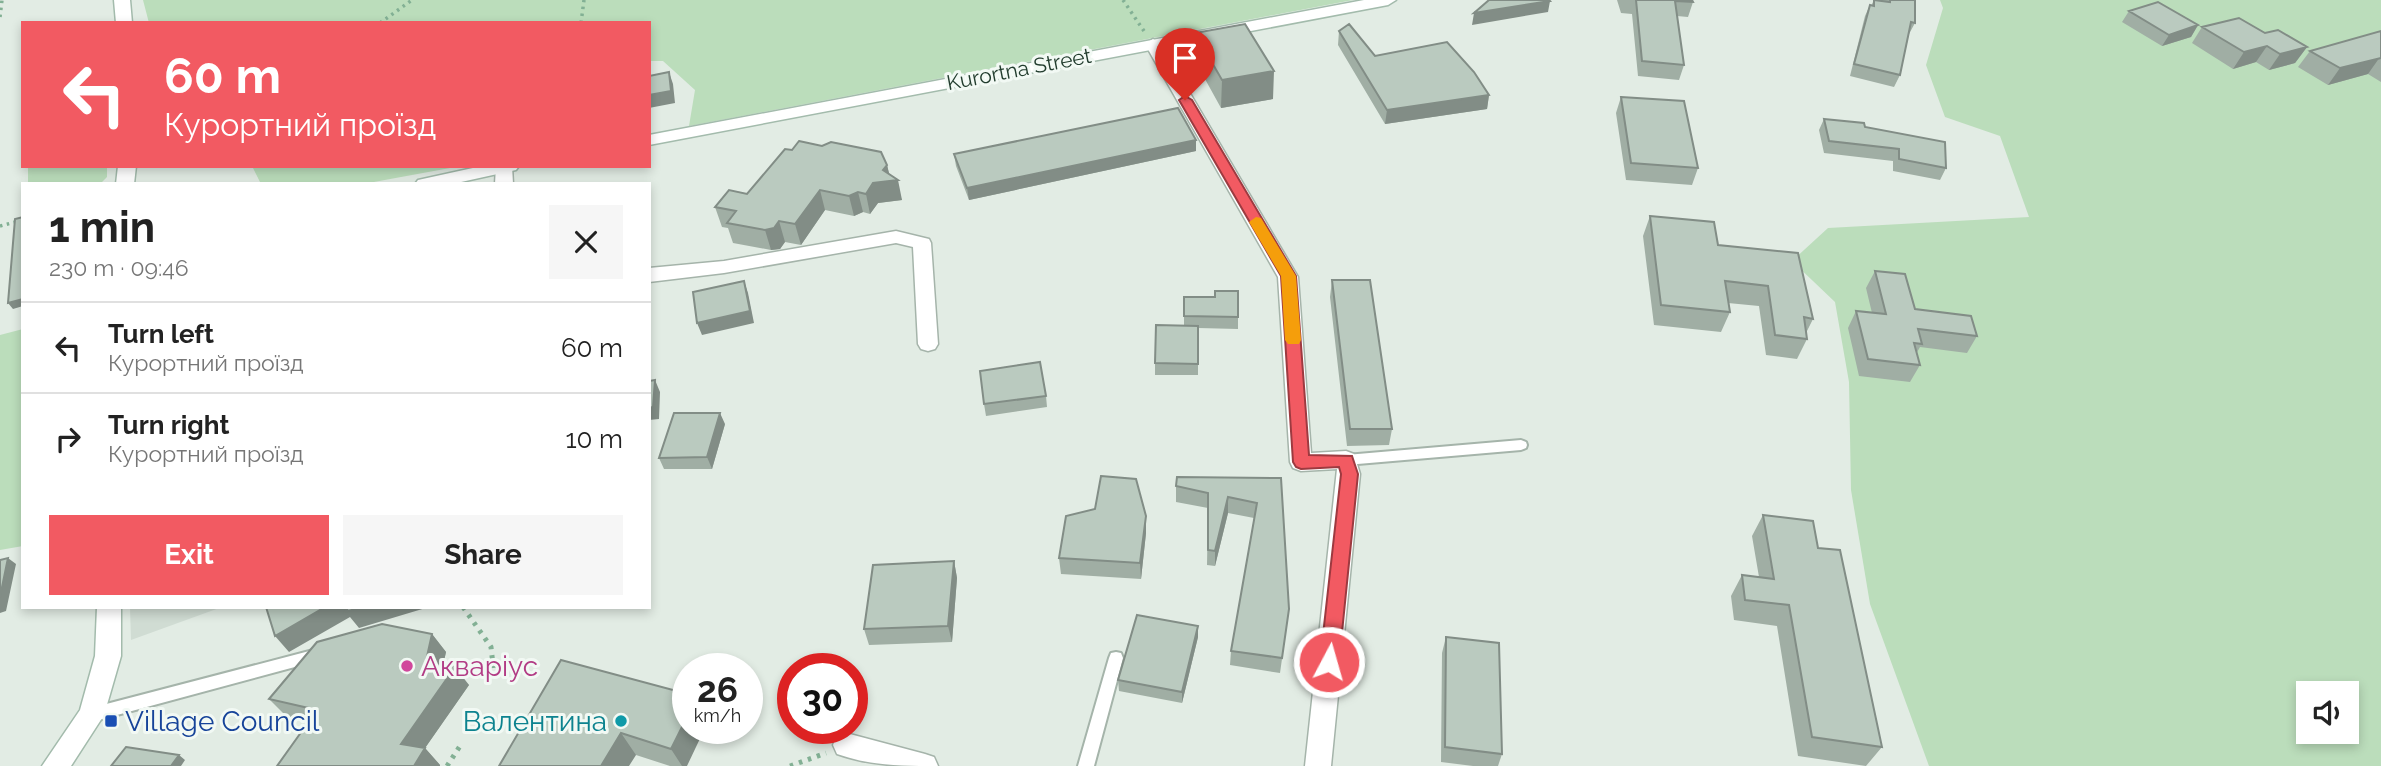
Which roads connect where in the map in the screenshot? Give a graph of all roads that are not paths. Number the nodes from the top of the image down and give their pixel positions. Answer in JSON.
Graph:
{"nodes":[{"id":1,"x":122,"y":0,"type":"edge"},
{"id":2,"x":1388,"y":0,"type":"edge"},
{"id":3,"x":124,"y":21,"type":"edge"},
{"id":4,"x":1153,"y":44,"type":"junction"},
{"id":5,"x":651,"y":140,"type":"edge"},
{"id":6,"x":506,"y":172,"type":"edge"},
{"id":7,"x":438,"y":182,"type":"edge"},
{"id":8,"x":651,"y":275,"type":"edge"},
{"id":9,"x":928,"y":344,"type":"dead end"},
{"id":10,"x":1521,"y":445,"type":"dead end"},
{"id":11,"x":1346,"y":460,"type":"junction"},
{"id":12,"x":109,"y":609,"type":"edge"},
{"id":13,"x":327,"y":652,"type":"edge"},
{"id":14,"x":1116,"y":658,"type":"dead end"},
{"id":15,"x":91,"y":715,"type":"junction"},
{"id":16,"x":846,"y":745,"type":"road end"},
{"id":17,"x":55,"y":766,"type":"edge"},
{"id":18,"x":925,"y":766,"type":"edge"},
{"id":19,"x":1086,"y":766,"type":"edge"},
{"id":20,"x":1318,"y":766,"type":"edge"}],
"edges":[{"from":1,"to":3,"type":"street"},
{"from":2,"to":4,"type":"street","name":"Kurortna Street"},
{"from":4,"to":5,"type":"street","name":"Kurortna Street"},
{"from":4,"to":11,"type":"street"},
{"from":6,"to":7,"type":"street"},
{"from":8,"to":9,"type":"street"},
{"from":10,"to":11,"type":"lane"},
{"from":11,"to":20,"type":"street"},
{"from":12,"to":15,"type":"street"},
{"from":13,"to":15,"type":"lane"},
{"from":14,"to":19,"type":"lane"},
{"from":15,"to":17,"type":"street"},
{"from":16,"to":18,"type":"street"}]}
